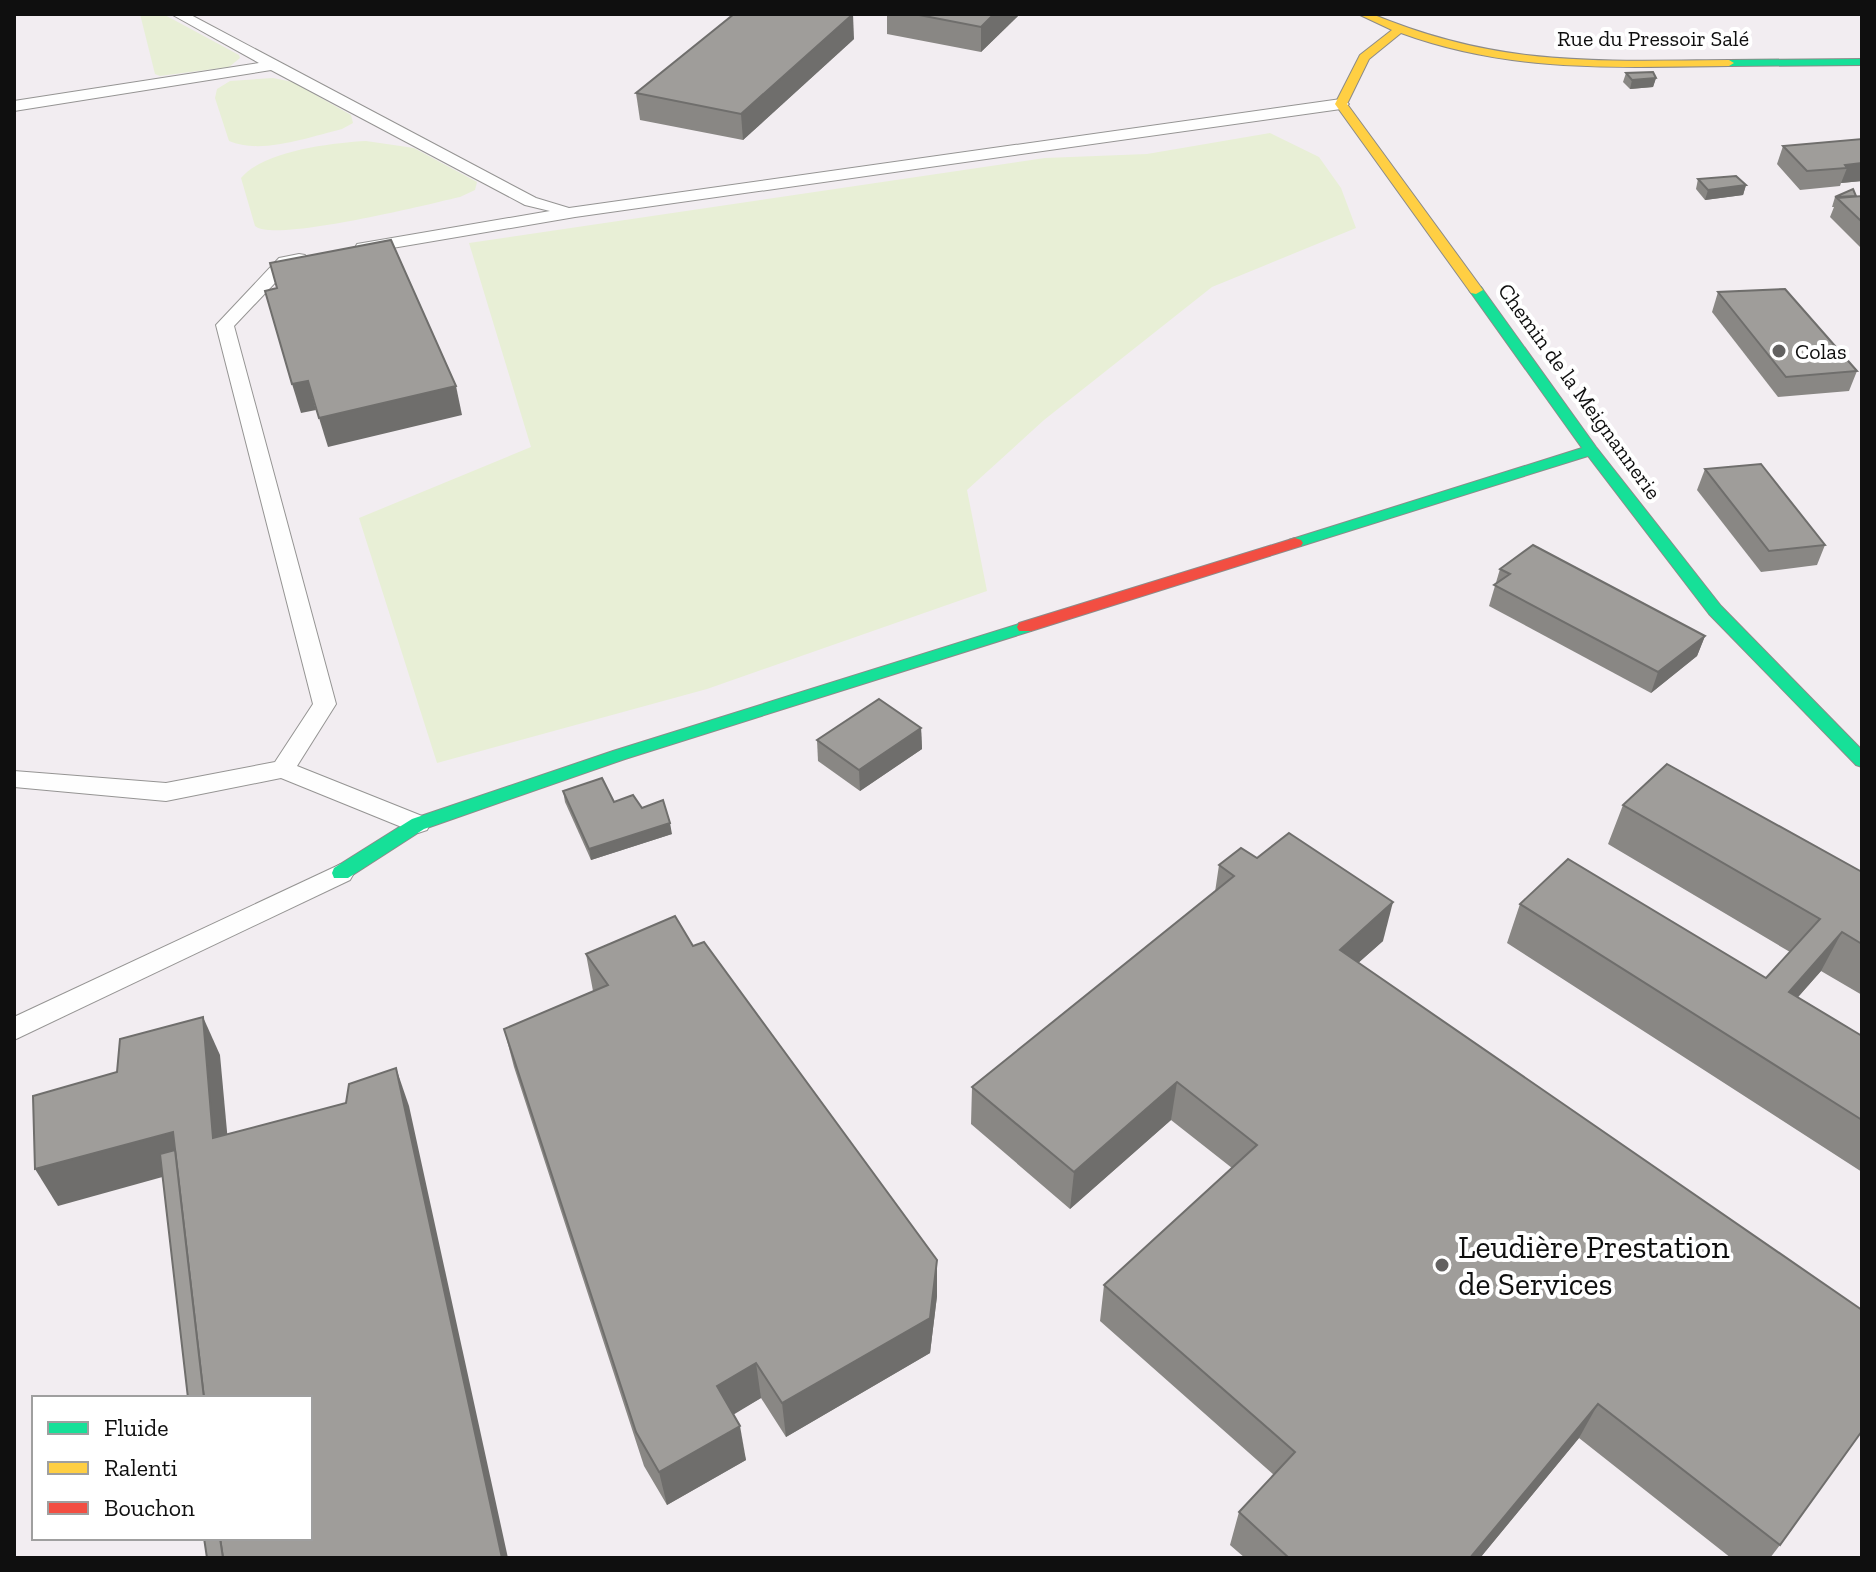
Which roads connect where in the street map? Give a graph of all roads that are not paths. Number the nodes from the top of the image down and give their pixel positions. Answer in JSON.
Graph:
{"nodes":[{"id":1,"x":178,"y":14,"type":"edge"},
{"id":2,"x":1363,"y":14,"type":"edge"},
{"id":3,"x":1398,"y":30,"type":"junction"},
{"id":4,"x":1862,"y":62,"type":"edge"},
{"id":5,"x":273,"y":65,"type":"junction"},
{"id":6,"x":1341,"y":104,"type":"junction"},
{"id":7,"x":14,"y":106,"type":"edge"},
{"id":8,"x":575,"y":212,"type":"junction"},
{"id":9,"x":346,"y":251,"type":"edge"},
{"id":10,"x":315,"y":256,"type":"edge"},
{"id":11,"x":1591,"y":450,"type":"junction"},
{"id":12,"x":1862,"y":761,"type":"edge"},
{"id":13,"x":283,"y":769,"type":"junction"},
{"id":14,"x":14,"y":779,"type":"edge"},
{"id":15,"x":418,"y":824,"type":"junction"},
{"id":16,"x":341,"y":873,"type":"joint"},
{"id":17,"x":14,"y":1029,"type":"edge"}],
"edges":[{"from":1,"to":5,"type":"lane"},
{"from":2,"to":3,"type":"street","name":"Rue du Pressoir Salé"},
{"from":3,"to":4,"type":"street","name":"Rue du Pressoir Salé"},
{"from":3,"to":6,"type":"street"},
{"from":5,"to":7,"type":"lane"},
{"from":5,"to":8,"type":"lane"},
{"from":6,"to":8,"type":"lane"},
{"from":6,"to":11,"type":"street","name":"Chemin de la Meignannerie"},
{"from":8,"to":9,"type":"lane"},
{"from":10,"to":13,"type":"lane"},
{"from":11,"to":12,"type":"street","name":"Chemin de la Meignannerie"},
{"from":11,"to":15,"type":"street"},
{"from":13,"to":14,"type":"lane"},
{"from":13,"to":15,"type":"lane"},
{"from":15,"to":16,"type":"street"},
{"from":16,"to":17,"type":"lane"}]}
